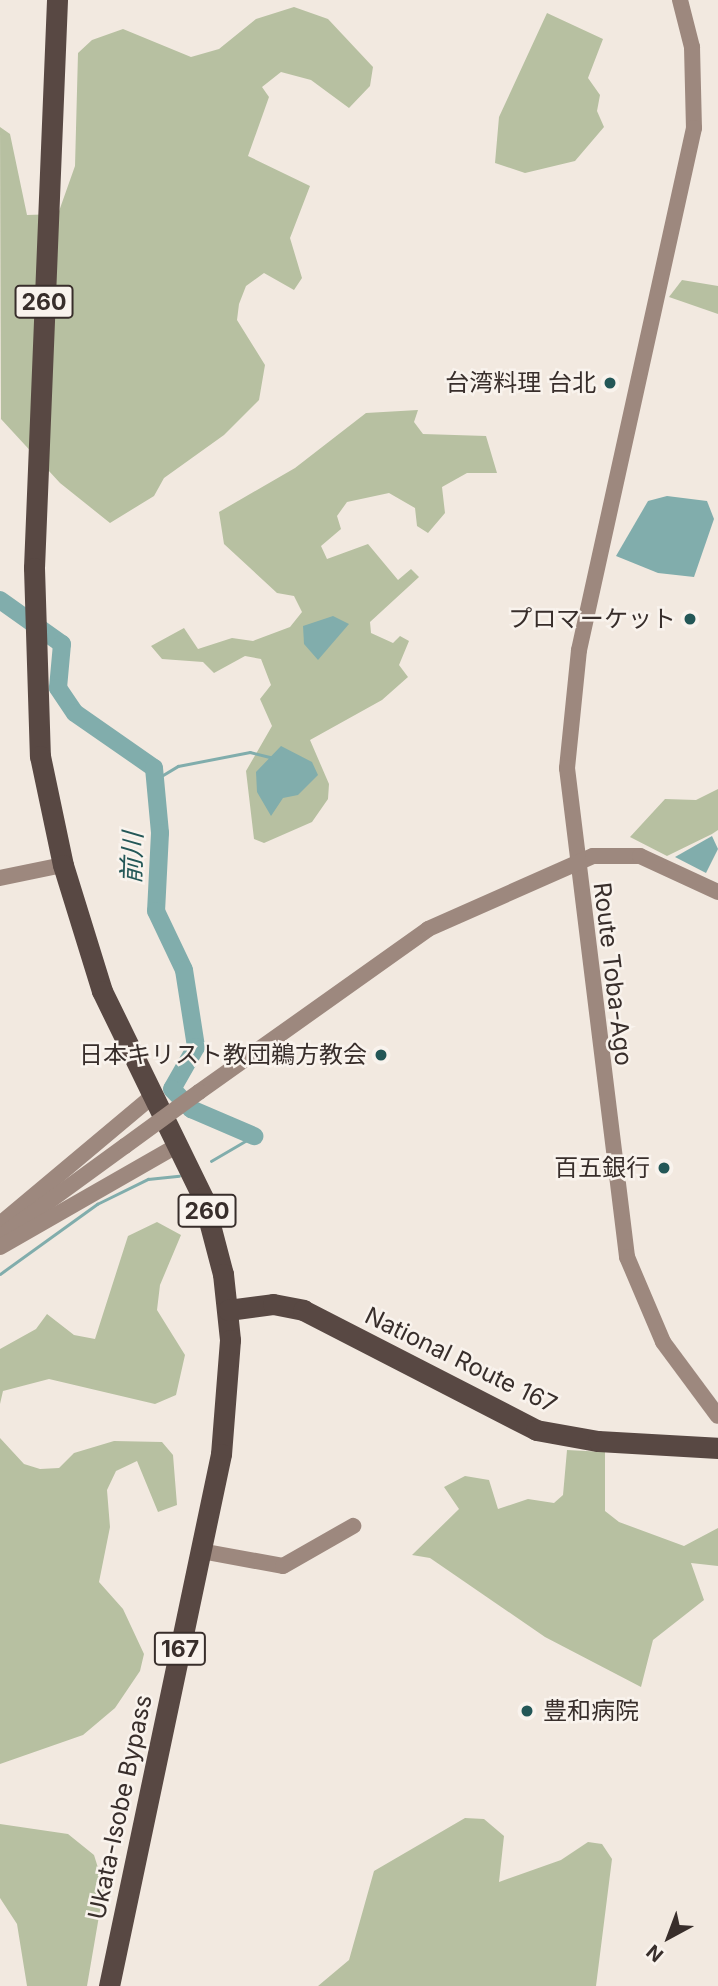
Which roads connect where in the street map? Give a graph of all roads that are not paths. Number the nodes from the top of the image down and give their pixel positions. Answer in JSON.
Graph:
{"nodes":[{"id":1,"x":57,"y":0,"type":"edge"},
{"id":2,"x":680,"y":0,"type":"edge"},
{"id":3,"x":577,"y":863,"type":"junction"},
{"id":4,"x":64,"y":865,"type":"junction"},
{"id":5,"x":0,"y":878,"type":"edge"},
{"id":6,"x":718,"y":892,"type":"edge"},
{"id":7,"x":150,"y":1098,"type":"junction"},
{"id":8,"x":176,"y":1146,"type":"junction"},
{"id":9,"x":0,"y":1224,"type":"edge"},
{"id":10,"x":0,"y":1237,"type":"edge"},
{"id":11,"x":0,"y":1247,"type":"edge"},
{"id":12,"x":228,"y":1310,"type":"junction"},
{"id":13,"x":718,"y":1416,"type":"edge"},
{"id":14,"x":718,"y":1448,"type":"edge"},
{"id":15,"x":353,"y":1526,"type":"dead end"},
{"id":16,"x":201,"y":1551,"type":"junction"},
{"id":17,"x":109,"y":1986,"type":"edge"}],
"edges":[{"from":1,"to":4,"type":"highway","name":"Ukata-Isobe Bypass","number":"260"},
{"from":2,"to":3,"type":"main road"},
{"from":3,"to":6,"type":"main road"},
{"from":3,"to":10,"type":"main road","name":"Route Toba-Ago","bridge":true},
{"from":3,"to":13,"type":"main road","name":"Route Toba-Ago"},
{"from":4,"to":5,"type":"main road"},
{"from":4,"to":7,"type":"highway","name":"Ukata-Isobe Bypass","number":"260"},
{"from":7,"to":8,"type":"highway","name":"Ukata-Isobe Bypass","number":"260"},
{"from":7,"to":9,"type":"main road"},
{"from":8,"to":11,"type":"main road"},
{"from":8,"to":12,"type":"highway","name":"Ukata-Isobe Bypass","number":"260"},
{"from":12,"to":14,"type":"highway","name":"National Route 167"},
{"from":12,"to":16,"type":"highway","name":"Ukata-Isobe Bypass","number":"167"},
{"from":15,"to":16,"type":"main road"},
{"from":16,"to":17,"type":"highway","name":"Ukata-Isobe Bypass","number":"167"}]}
